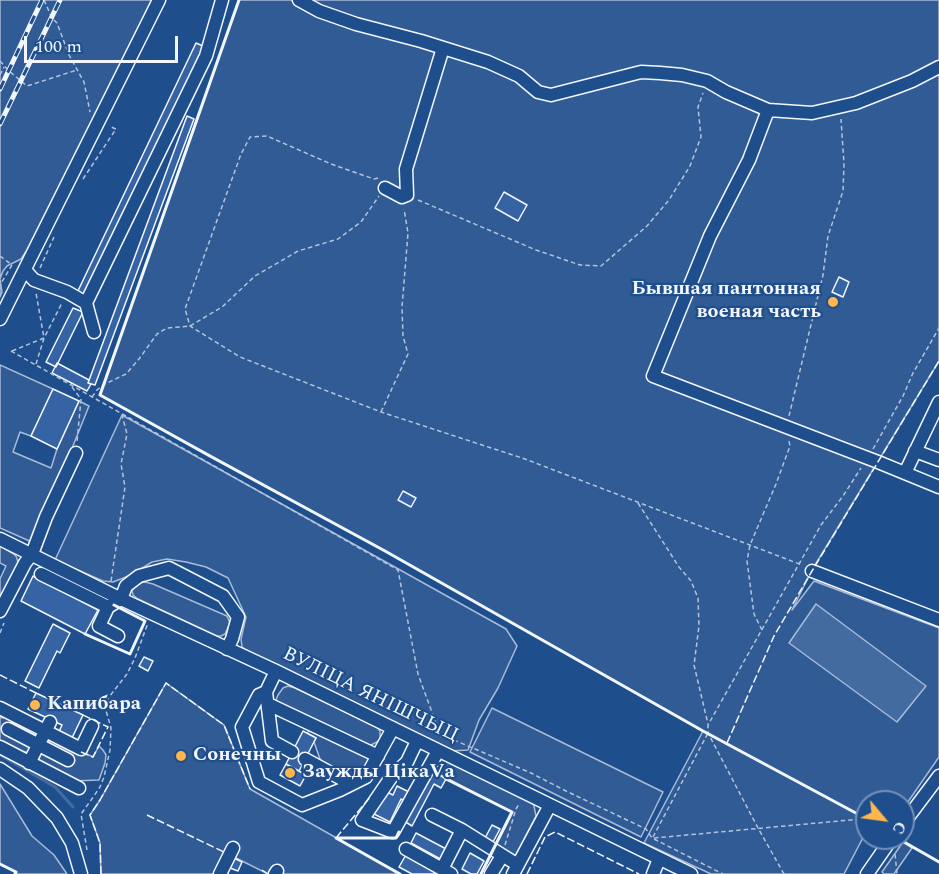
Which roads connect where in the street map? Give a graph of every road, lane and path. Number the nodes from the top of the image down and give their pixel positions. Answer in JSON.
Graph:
{"nodes":[{"id":1,"x":44,"y":0,"type":"edge"},
{"id":2,"x":159,"y":0,"type":"edge"},
{"id":3,"x":222,"y":0,"type":"edge"},
{"id":4,"x":299,"y":0,"type":"edge"},
{"id":5,"x":443,"y":48,"type":"junction"},
{"id":6,"x":0,"y":61,"type":"edge"},
{"id":7,"x":4,"y":66,"type":"junction"},
{"id":8,"x":939,"y":67,"type":"edge"},
{"id":9,"x":78,"y":70,"type":"junction"},
{"id":10,"x":0,"y":75,"type":"edge"},
{"id":11,"x":707,"y":81,"type":"junction"},
{"id":12,"x":840,"y":107,"type":"junction"},
{"id":13,"x":768,"y":110,"type":"junction"},
{"id":14,"x":90,"y":114,"type":"dead end"},
{"id":15,"x":116,"y":129,"type":"dead end"},
{"id":16,"x":84,"y":179,"type":"dead end"},
{"id":17,"x":374,"y":179,"type":"junction"},
{"id":18,"x":384,"y":183,"type":"junction"},
{"id":19,"x":404,"y":196,"type":"junction"},
{"id":20,"x":54,"y":239,"type":"dead end"},
{"id":21,"x":0,"y":256,"type":"edge"},
{"id":22,"x":25,"y":270,"type":"junction"},
{"id":23,"x":34,"y":280,"type":"junction"},
{"id":24,"x":0,"y":285,"type":"edge"},
{"id":25,"x":67,"y":292,"type":"junction"},
{"id":26,"x":86,"y":303,"type":"junction"},
{"id":27,"x":0,"y":319,"type":"edge"},
{"id":28,"x":190,"y":326,"type":"junction"},
{"id":29,"x":939,"y":328,"type":"edge"},
{"id":30,"x":94,"y":332,"type":"dead end"},
{"id":31,"x":44,"y":338,"type":"junction"},
{"id":32,"x":35,"y":365,"type":"junction"},
{"id":33,"x":71,"y":386,"type":"junction"},
{"id":34,"x":92,"y":398,"type":"junction"},
{"id":35,"x":939,"y":402,"type":"edge"},
{"id":36,"x":381,"y":412,"type":"junction"},
{"id":37,"x":122,"y":415,"type":"junction"},
{"id":38,"x":786,"y":427,"type":"junction"},
{"id":39,"x":915,"y":451,"type":"junction"},
{"id":40,"x":76,"y":453,"type":"joint"},
{"id":41,"x":868,"y":459,"type":"junction"},
{"id":42,"x":939,"y":460,"type":"edge"},
{"id":43,"x":905,"y":473,"type":"junction"},
{"id":44,"x":939,"y":487,"type":"edge"},
{"id":45,"x":638,"y":502,"type":"junction"},
{"id":46,"x":0,"y":539,"type":"edge"},
{"id":47,"x":750,"y":545,"type":"junction"},
{"id":48,"x":32,"y":554,"type":"junction"},
{"id":49,"x":799,"y":564,"type":"junction"},
{"id":50,"x":812,"y":570,"type":"joint"},
{"id":51,"x":41,"y":574,"type":"dead end"},
{"id":52,"x":110,"y":580,"type":"dead end"},
{"id":53,"x":121,"y":599,"type":"junction"},
{"id":54,"x":108,"y":607,"type":"junction"},
{"id":55,"x":0,"y":610,"type":"edge"},
{"id":56,"x":148,"y":619,"type":"dead end"},
{"id":57,"x":939,"y":620,"type":"edge"},
{"id":58,"x":762,"y":630,"type":"junction"},
{"id":59,"x":118,"y":636,"type":"dead end"},
{"id":60,"x":227,"y":649,"type":"junction"},
{"id":61,"x":276,"y":671,"type":"junction"},
{"id":62,"x":267,"y":698,"type":"junction"},
{"id":63,"x":0,"y":708,"type":"edge"},
{"id":64,"x":708,"y":725,"type":"junction"},
{"id":65,"x":92,"y":726,"type":"dead end"},
{"id":66,"x":48,"y":727,"type":"junction"},
{"id":67,"x":393,"y":728,"type":"junction"},
{"id":68,"x":8,"y":729,"type":"dead end"},
{"id":69,"x":708,"y":733,"type":"junction"},
{"id":70,"x":440,"y":734,"type":"junction"},
{"id":71,"x":417,"y":741,"type":"junction"},
{"id":72,"x":38,"y":745,"type":"junction"},
{"id":73,"x":0,"y":747,"type":"edge"},
{"id":74,"x":292,"y":752,"type":"dead end"},
{"id":75,"x":441,"y":753,"type":"junction"},
{"id":76,"x":378,"y":756,"type":"junction"},
{"id":77,"x":305,"y":759,"type":"dead end"},
{"id":78,"x":68,"y":760,"type":"dead end"},
{"id":79,"x":407,"y":762,"type":"junction"},
{"id":80,"x":29,"y":763,"type":"junction"},
{"id":81,"x":0,"y":769,"type":"edge"},
{"id":82,"x":427,"y":772,"type":"junction"},
{"id":83,"x":939,"y":776,"type":"edge"},
{"id":84,"x":351,"y":784,"type":"junction"},
{"id":85,"x":79,"y":788,"type":"dead end"},
{"id":86,"x":525,"y":793,"type":"junction"},
{"id":87,"x":550,"y":805,"type":"junction"},
{"id":88,"x":915,"y":808,"type":"edge"},
{"id":89,"x":432,"y":815,"type":"dead end"},
{"id":90,"x":855,"y":820,"type":"edge"},
{"id":91,"x":758,"y":828,"type":"junction"},
{"id":92,"x":462,"y":830,"type":"junction"},
{"id":93,"x":652,"y":838,"type":"junction"},
{"id":94,"x":233,"y":848,"type":"dead end"},
{"id":95,"x":406,"y":849,"type":"dead end"},
{"id":96,"x":887,"y":850,"type":"edge"},
{"id":97,"x":894,"y":850,"type":"edge"},
{"id":98,"x":87,"y":851,"type":"dead end"},
{"id":99,"x":502,"y":856,"type":"junction"},
{"id":100,"x":659,"y":859,"type":"junction"},
{"id":101,"x":516,"y":870,"type":"edge"},
{"id":102,"x":447,"y":871,"type":"edge"},
{"id":103,"x":81,"y":874,"type":"edge"},
{"id":104,"x":220,"y":874,"type":"edge"},
{"id":105,"x":491,"y":874,"type":"edge"},
{"id":106,"x":653,"y":874,"type":"edge"},
{"id":107,"x":691,"y":874,"type":"edge"},
{"id":108,"x":723,"y":874,"type":"edge"},
{"id":109,"x":784,"y":874,"type":"edge"},
{"id":110,"x":867,"y":874,"type":"edge"},
{"id":111,"x":897,"y":874,"type":"edge"}],
"edges":[{"from":1,"to":9,"type":"path"},
{"from":2,"to":22,"type":"street"},
{"from":3,"to":26,"type":"street"},
{"from":4,"to":5,"type":"street"},
{"from":5,"to":11,"type":"street"},
{"from":5,"to":19,"type":"street"},
{"from":6,"to":7,"type":"path"},
{"from":7,"to":9,"type":"path"},
{"from":7,"to":10,"type":"path"},
{"from":8,"to":12,"type":"street"},
{"from":9,"to":14,"type":"path"},
{"from":11,"to":13,"type":"street"},
{"from":11,"to":19,"type":"path"},
{"from":12,"to":13,"type":"street"},
{"from":12,"to":38,"type":"path"},
{"from":13,"to":38,"type":"street"},
{"from":15,"to":16,"type":"path"},
{"from":17,"to":18,"type":"path"},
{"from":17,"to":18,"type":"path"},
{"from":17,"to":28,"type":"path"},
{"from":18,"to":19,"type":"street"},
{"from":18,"to":28,"type":"path"},
{"from":19,"to":36,"type":"path"},
{"from":20,"to":23,"type":"path"},
{"from":21,"to":24,"type":"path"},
{"from":22,"to":23,"type":"street"},
{"from":22,"to":27,"type":"street"},
{"from":23,"to":25,"type":"street"},
{"from":23,"to":31,"type":"path"},
{"from":25,"to":26,"type":"street"},
{"from":25,"to":31,"type":"path"},
{"from":26,"to":30,"type":"street"},
{"from":28,"to":34,"type":"path"},
{"from":28,"to":36,"type":"path"},
{"from":29,"to":41,"type":"path"},
{"from":31,"to":32,"type":"path"},
{"from":31,"to":32,"type":"path"},
{"from":32,"to":33,"type":"path"},
{"from":33,"to":34,"type":"path"},
{"from":33,"to":40,"type":"path"},
{"from":34,"to":37,"type":"path"},
{"from":35,"to":39,"type":"street"},
{"from":36,"to":45,"type":"path"},
{"from":37,"to":52,"type":"path"},
{"from":37,"to":70,"type":"path"},
{"from":38,"to":41,"type":"street"},
{"from":38,"to":47,"type":"path"},
{"from":39,"to":42,"type":"street"},
{"from":39,"to":43,"type":"street"},
{"from":40,"to":48,"type":"street"},
{"from":41,"to":43,"type":"street"},
{"from":41,"to":49,"type":"path"},
{"from":43,"to":44,"type":"street"},
{"from":45,"to":47,"type":"path"},
{"from":45,"to":64,"type":"path"},
{"from":46,"to":48,"type":"street","name":"ВУЛІЦА ЯНІШЧЫЦ"},
{"from":47,"to":49,"type":"path"},
{"from":47,"to":58,"type":"path"},
{"from":48,"to":53,"type":"street","name":"ВУЛІЦА ЯНІШЧЫЦ"},
{"from":48,"to":55,"type":"street"},
{"from":49,"to":50,"type":"path"},
{"from":49,"to":58,"type":"path"},
{"from":50,"to":57,"type":"street"},
{"from":51,"to":54,"type":"street"},
{"from":53,"to":54,"type":"street"},
{"from":53,"to":60,"type":"street","name":"ВУЛІЦА ЯНІШЧЫЦ"},
{"from":53,"to":60,"type":"street"},
{"from":54,"to":59,"type":"street"},
{"from":56,"to":98,"type":"path"},
{"from":58,"to":64,"type":"path"},
{"from":60,"to":61,"type":"street","name":"ВУЛІЦА ЯНІШЧЫЦ"},
{"from":61,"to":62,"type":"street"},
{"from":61,"to":67,"type":"street","name":"ВУЛІЦА ЯНІШЧЫЦ"},
{"from":62,"to":74,"type":"street"},
{"from":62,"to":76,"type":"street"},
{"from":62,"to":84,"type":"street"},
{"from":63,"to":66,"type":"street"},
{"from":64,"to":69,"type":"path"},
{"from":65,"to":66,"type":"street"},
{"from":66,"to":72,"type":"street"},
{"from":67,"to":71,"type":"street","name":"ВУЛІЦА ЯНІШЧЫЦ"},
{"from":67,"to":76,"type":"street"},
{"from":68,"to":72,"type":"street"},
{"from":69,"to":91,"type":"path"},
{"from":69,"to":93,"type":"path"},
{"from":70,"to":75,"type":"path"},
{"from":70,"to":93,"type":"path"},
{"from":71,"to":75,"type":"street","name":"ВУЛІЦА ЯНІШЧЫЦ"},
{"from":71,"to":79,"type":"street"},
{"from":72,"to":78,"type":"street"},
{"from":72,"to":80,"type":"street"},
{"from":73,"to":80,"type":"street"},
{"from":75,"to":82,"type":"street"},
{"from":75,"to":86,"type":"street","name":"ВУЛІЦА ЯНІШЧЫЦ"},
{"from":76,"to":84,"type":"street"},
{"from":77,"to":84,"type":"street"},
{"from":79,"to":82,"type":"street"},
{"from":79,"to":82,"type":"street"},
{"from":80,"to":85,"type":"street"},
{"from":81,"to":103,"type":"street"},
{"from":83,"to":88,"type":"street"},
{"from":86,"to":87,"type":"street","name":"ВУЛІЦА ЯНІШЧЫЦ"},
{"from":86,"to":99,"type":"path"},
{"from":87,"to":100,"type":"street","name":"ВУЛІЦА ЯНІШЧЫЦ"},
{"from":87,"to":101,"type":"street"},
{"from":89,"to":92,"type":"street"},
{"from":90,"to":91,"type":"path"},
{"from":91,"to":93,"type":"path"},
{"from":91,"to":109,"type":"path"},
{"from":92,"to":99,"type":"street"},
{"from":92,"to":102,"type":"street"},
{"from":93,"to":108,"type":"path"},
{"from":94,"to":104,"type":"street"},
{"from":95,"to":102,"type":"street"},
{"from":96,"to":110,"type":"street"},
{"from":97,"to":111,"type":"path"},
{"from":99,"to":101,"type":"street"},
{"from":99,"to":105,"type":"street"},
{"from":100,"to":106,"type":"street"},
{"from":100,"to":107,"type":"street","name":"ВУЛІЦА ЯНІШЧЫЦ"}]}
